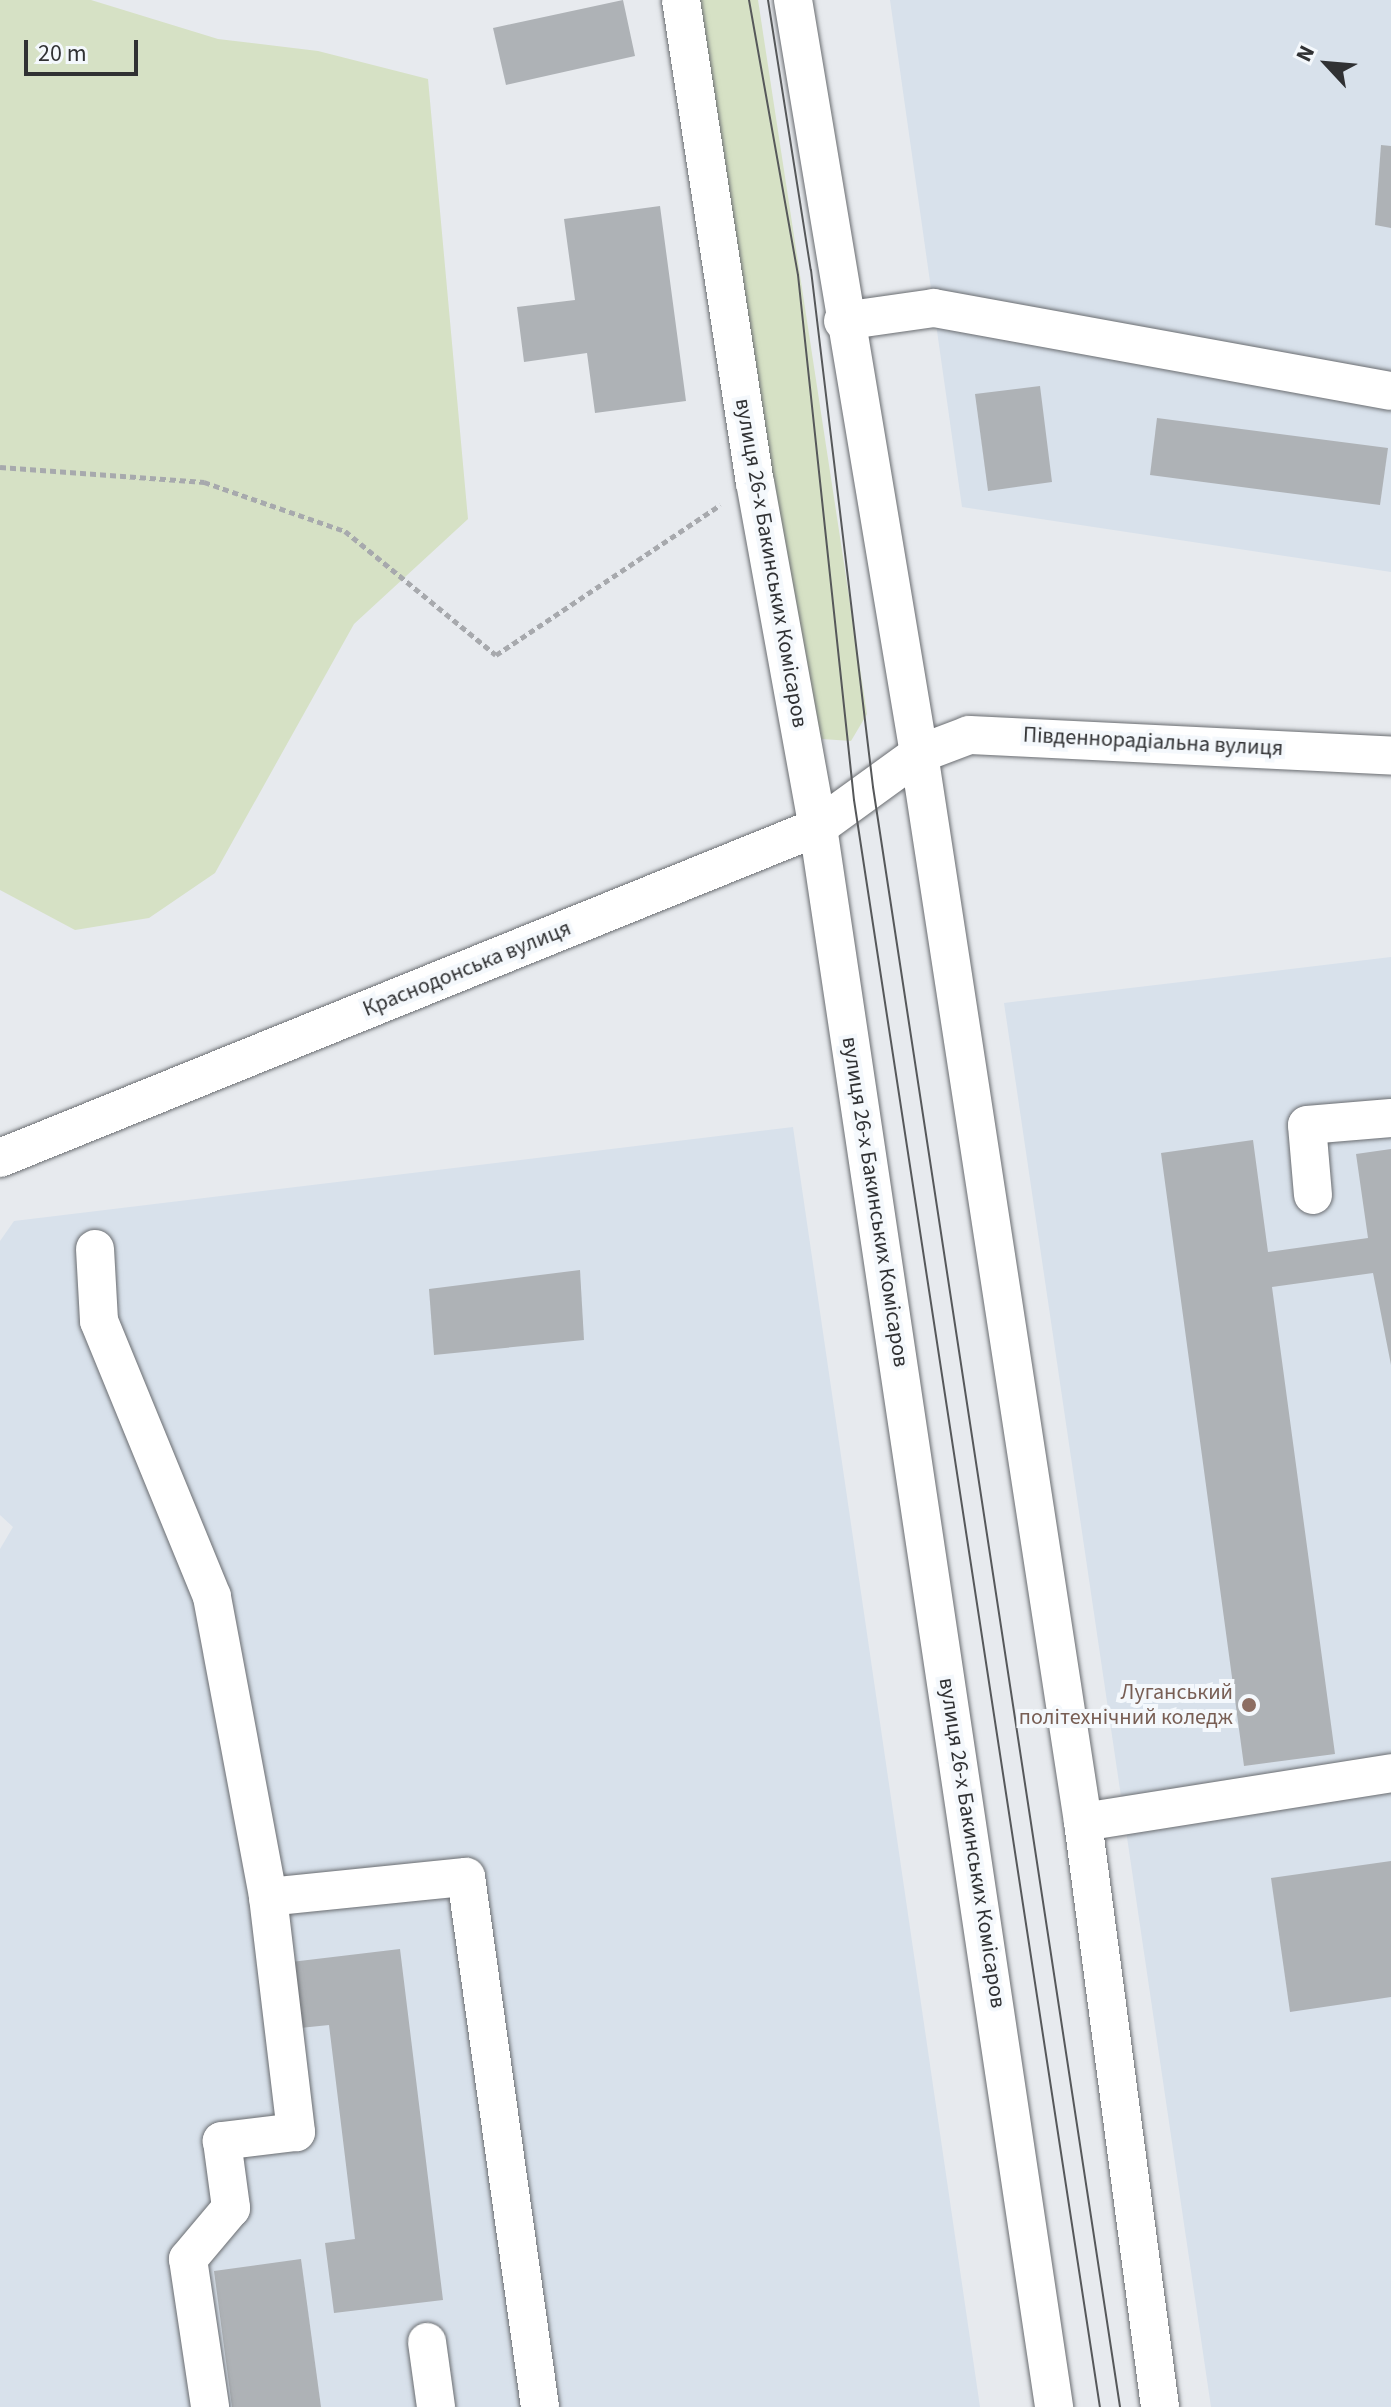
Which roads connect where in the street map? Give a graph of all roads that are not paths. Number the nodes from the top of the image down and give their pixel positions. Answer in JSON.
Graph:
{"nodes":[{"id":1,"x":681,"y":0,"type":"edge"},
{"id":2,"x":793,"y":0,"type":"edge"},
{"id":3,"x":843,"y":321,"type":"junction"},
{"id":4,"x":1391,"y":391,"type":"edge"},
{"id":5,"x":919,"y":754,"type":"junction"},
{"id":6,"x":1391,"y":756,"type":"edge"},
{"id":7,"x":818,"y":827,"type":"junction"},
{"id":8,"x":1391,"y":1118,"type":"edge"},
{"id":9,"x":0,"y":1158,"type":"edge"},
{"id":10,"x":1313,"y":1195,"type":"dead end"},
{"id":11,"x":95,"y":1249,"type":"dead end"},
{"id":12,"x":1391,"y":1773,"type":"edge"},
{"id":13,"x":1083,"y":1822,"type":"junction"},
{"id":14,"x":268,"y":1897,"type":"junction"},
{"id":15,"x":427,"y":2342,"type":"dead end"},
{"id":16,"x":210,"y":2407,"type":"edge"},
{"id":17,"x":436,"y":2407,"type":"edge"},
{"id":18,"x":540,"y":2407,"type":"edge"},
{"id":19,"x":1054,"y":2407,"type":"edge"},
{"id":20,"x":1160,"y":2407,"type":"edge"}],
"edges":[{"from":1,"to":7,"type":"street","name":"вулиця 26-х Бакинських Комісаров"},
{"from":2,"to":3,"type":"street"},
{"from":3,"to":4,"type":"street"},
{"from":3,"to":5,"type":"street"},
{"from":5,"to":6,"type":"street","name":"Південнорадіальна вулиця"},
{"from":5,"to":7,"type":"street","name":"Краснодонська вулиця"},
{"from":5,"to":13,"type":"street"},
{"from":7,"to":9,"type":"street","name":"Краснодонська вулиця"},
{"from":7,"to":19,"type":"street","name":"вулиця 26-х Бакинських Комісаров"},
{"from":8,"to":10,"type":"street"},
{"from":11,"to":14,"type":"street"},
{"from":12,"to":13,"type":"street"},
{"from":13,"to":20,"type":"street"},
{"from":14,"to":16,"type":"street"},
{"from":14,"to":18,"type":"street"},
{"from":15,"to":17,"type":"street"}]}
